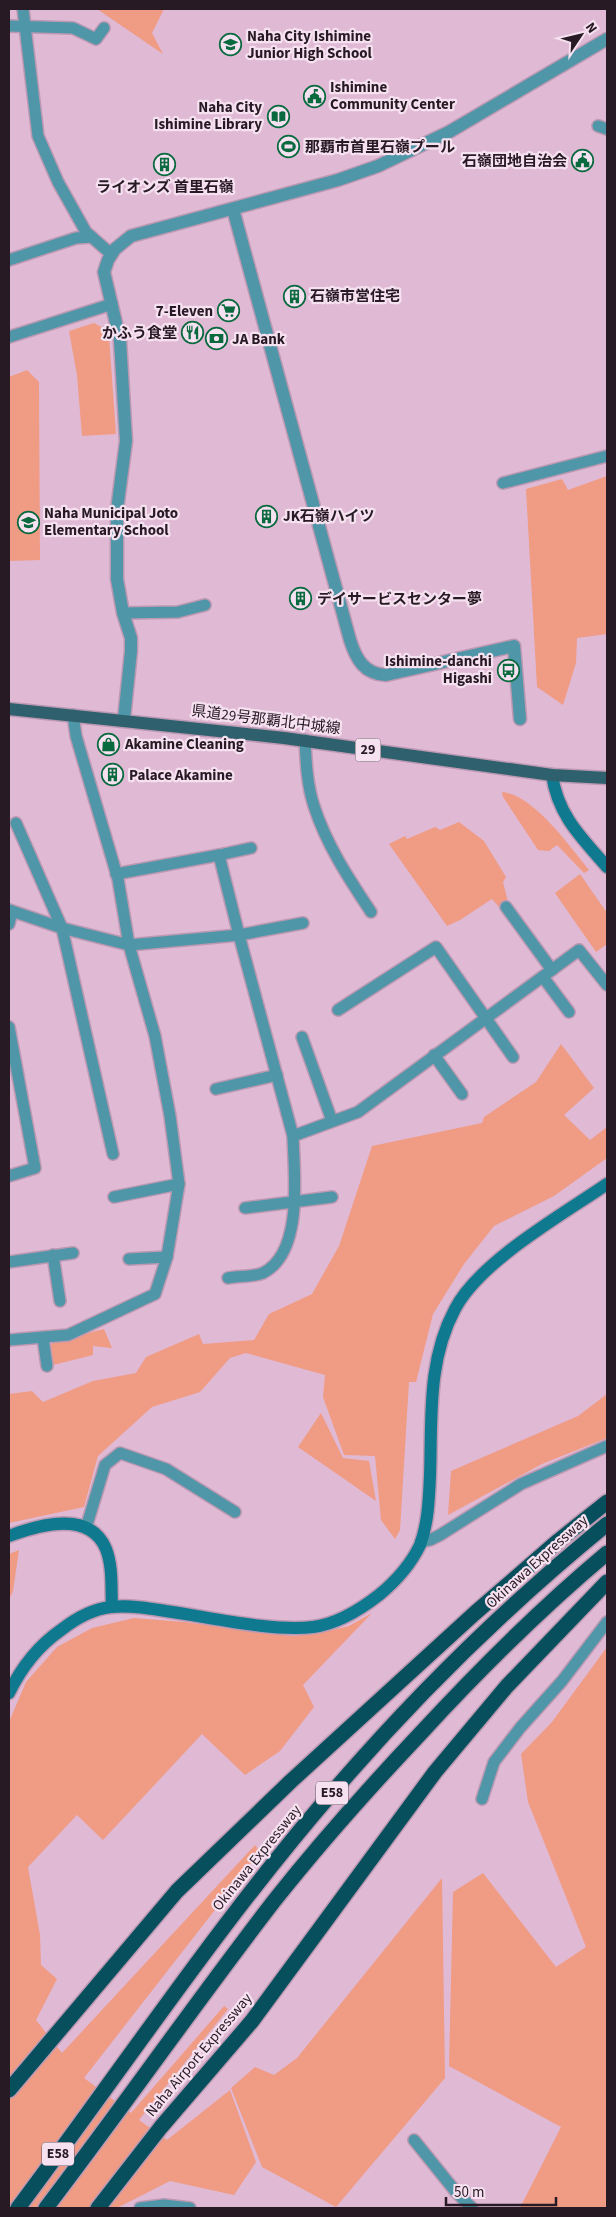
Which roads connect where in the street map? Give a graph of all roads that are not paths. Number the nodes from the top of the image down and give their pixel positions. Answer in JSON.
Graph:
{"nodes":[{"id":1,"x":23,"y":9,"type":"edge"},
{"id":2,"x":9,"y":26,"type":"edge"},
{"id":3,"x":24,"y":26,"type":"junction"},
{"id":4,"x":104,"y":28,"type":"dead end"},
{"id":5,"x":607,"y":38,"type":"edge"},
{"id":6,"x":233,"y":209,"type":"junction"},
{"id":7,"x":92,"y":237,"type":"junction"},
{"id":8,"x":111,"y":254,"type":"junction"},
{"id":9,"x":9,"y":260,"type":"edge"},
{"id":10,"x":112,"y":304,"type":"junction"},
{"id":11,"x":9,"y":338,"type":"edge"},
{"id":12,"x":607,"y":456,"type":"edge"},
{"id":13,"x":503,"y":484,"type":"dead end"},
{"id":14,"x":205,"y":605,"type":"dead end"},
{"id":15,"x":123,"y":613,"type":"junction"},
{"id":16,"x":9,"y":708,"type":"edge"},
{"id":17,"x":74,"y":715,"type":"junction"},
{"id":18,"x":124,"y":719,"type":"junction"},
{"id":19,"x":520,"y":719,"type":"dead end"},
{"id":20,"x":305,"y":740,"type":"junction"},
{"id":21,"x":552,"y":775,"type":"junction"},
{"id":22,"x":607,"y":778,"type":"edge"},
{"id":23,"x":16,"y":824,"type":"dead end"},
{"id":24,"x":251,"y":848,"type":"dead end"},
{"id":25,"x":219,"y":855,"type":"junction"},
{"id":26,"x":607,"y":867,"type":"edge"},
{"id":27,"x":116,"y":874,"type":"junction"},
{"id":28,"x":506,"y":907,"type":"dead end"},
{"id":29,"x":11,"y":910,"type":"edge"},
{"id":30,"x":371,"y":912,"type":"dead end"},
{"id":31,"x":303,"y":923,"type":"dead end"},
{"id":32,"x":9,"y":924,"type":"edge"},
{"id":33,"x":62,"y":928,"type":"junction"},
{"id":34,"x":239,"y":935,"type":"junction"},
{"id":35,"x":129,"y":945,"type":"junction"},
{"id":36,"x":548,"y":974,"type":"junction"},
{"id":37,"x":607,"y":985,"type":"edge"},
{"id":38,"x":338,"y":1010,"type":"dead end"},
{"id":39,"x":569,"y":1012,"type":"dead end"},
{"id":40,"x":485,"y":1017,"type":"junction"},
{"id":41,"x":9,"y":1026,"type":"edge"},
{"id":42,"x":302,"y":1036,"type":"dead end"},
{"id":43,"x":434,"y":1055,"type":"junction"},
{"id":44,"x":514,"y":1057,"type":"dead end"},
{"id":45,"x":277,"y":1075,"type":"junction"},
{"id":46,"x":14,"y":1086,"type":"edge"},
{"id":47,"x":216,"y":1089,"type":"dead end"},
{"id":48,"x":462,"y":1094,"type":"dead end"},
{"id":49,"x":332,"y":1121,"type":"junction"},
{"id":50,"x":293,"y":1136,"type":"junction"},
{"id":51,"x":113,"y":1154,"type":"dead end"},
{"id":52,"x":9,"y":1176,"type":"edge"},
{"id":53,"x":179,"y":1184,"type":"junction"},
{"id":54,"x":607,"y":1184,"type":"edge"},
{"id":55,"x":114,"y":1197,"type":"dead end"},
{"id":56,"x":332,"y":1197,"type":"dead end"},
{"id":57,"x":295,"y":1202,"type":"junction"},
{"id":58,"x":245,"y":1208,"type":"dead end"},
{"id":59,"x":73,"y":1253,"type":"dead end"},
{"id":60,"x":52,"y":1255,"type":"junction"},
{"id":61,"x":167,"y":1257,"type":"junction"},
{"id":62,"x":129,"y":1259,"type":"dead end"},
{"id":63,"x":9,"y":1262,"type":"edge"},
{"id":64,"x":228,"y":1278,"type":"dead end"},
{"id":65,"x":60,"y":1301,"type":"dead end"},
{"id":66,"x":43,"y":1338,"type":"junction"},
{"id":67,"x":9,"y":1340,"type":"edge"},
{"id":68,"x":47,"y":1366,"type":"dead end"},
{"id":69,"x":607,"y":1446,"type":"edge"},
{"id":70,"x":607,"y":1502,"type":"edge"},
{"id":71,"x":234,"y":1512,"type":"dead end"},
{"id":72,"x":607,"y":1524,"type":"edge"},
{"id":73,"x":86,"y":1528,"type":"junction"},
{"id":74,"x":9,"y":1536,"type":"edge"},
{"id":75,"x":421,"y":1542,"type":"junction"},
{"id":76,"x":607,"y":1553,"type":"edge"},
{"id":77,"x":607,"y":1582,"type":"edge"},
{"id":78,"x":112,"y":1607,"type":"junction"},
{"id":79,"x":607,"y":1622,"type":"edge"},
{"id":80,"x":9,"y":1694,"type":"edge"},
{"id":81,"x":482,"y":1799,"type":"dead end"},
{"id":82,"x":9,"y":2090,"type":"edge"},
{"id":83,"x":414,"y":2140,"type":"dead end"},
{"id":84,"x":18,"y":2208,"type":"edge"},
{"id":85,"x":46,"y":2208,"type":"edge"},
{"id":86,"x":98,"y":2208,"type":"edge"},
{"id":87,"x":140,"y":2208,"type":"edge"},
{"id":88,"x":190,"y":2208,"type":"edge"},
{"id":89,"x":472,"y":2208,"type":"edge"}],
"edges":[{"from":1,"to":3,"type":"street"},
{"from":2,"to":3,"type":"street"},
{"from":3,"to":4,"type":"street"},
{"from":3,"to":7,"type":"street"},
{"from":5,"to":6,"type":"street"},
{"from":6,"to":8,"type":"street"},
{"from":6,"to":19,"type":"street"},
{"from":7,"to":8,"type":"street"},
{"from":7,"to":9,"type":"street"},
{"from":8,"to":10,"type":"street"},
{"from":10,"to":11,"type":"street"},
{"from":10,"to":15,"type":"street"},
{"from":12,"to":13,"type":"street"},
{"from":14,"to":15,"type":"street"},
{"from":15,"to":18,"type":"street"},
{"from":16,"to":17,"type":"main road","name":"県道29号那覇北中城線","number":"29"},
{"from":17,"to":18,"type":"main road","name":"県道29号那覇北中城線","number":"29"},
{"from":17,"to":27,"type":"street"},
{"from":18,"to":20,"type":"main road","name":"県道29号那覇北中城線","number":"29"},
{"from":20,"to":21,"type":"main road","name":"県道29号那覇北中城線","number":"29"},
{"from":20,"to":30,"type":"street"},
{"from":21,"to":22,"type":"main road","name":"県道29号那覇北中城線","number":"29"},
{"from":21,"to":26,"type":"main road"},
{"from":23,"to":33,"type":"street"},
{"from":24,"to":25,"type":"street"},
{"from":25,"to":27,"type":"street"},
{"from":25,"to":34,"type":"street"},
{"from":27,"to":35,"type":"street"},
{"from":28,"to":36,"type":"street"},
{"from":29,"to":32,"type":"street"},
{"from":29,"to":33,"type":"street"},
{"from":31,"to":34,"type":"street"},
{"from":33,"to":35,"type":"street"},
{"from":33,"to":51,"type":"street"},
{"from":34,"to":35,"type":"street"},
{"from":34,"to":45,"type":"street"},
{"from":35,"to":53,"type":"street"},
{"from":36,"to":37,"type":"street"},
{"from":36,"to":39,"type":"street"},
{"from":36,"to":40,"type":"street"},
{"from":38,"to":40,"type":"street"},
{"from":40,"to":43,"type":"street"},
{"from":40,"to":44,"type":"street"},
{"from":41,"to":46,"type":"street"},
{"from":42,"to":49,"type":"street"},
{"from":43,"to":48,"type":"street"},
{"from":43,"to":49,"type":"street"},
{"from":45,"to":47,"type":"street"},
{"from":45,"to":50,"type":"street"},
{"from":46,"to":52,"type":"street"},
{"from":49,"to":50,"type":"street"},
{"from":50,"to":57,"type":"street"},
{"from":53,"to":55,"type":"street"},
{"from":53,"to":61,"type":"street"},
{"from":54,"to":75,"type":"main road"},
{"from":56,"to":57,"type":"street"},
{"from":57,"to":58,"type":"street"},
{"from":57,"to":64,"type":"street"},
{"from":59,"to":60,"type":"street"},
{"from":60,"to":63,"type":"street"},
{"from":60,"to":65,"type":"street"},
{"from":61,"to":62,"type":"street"},
{"from":61,"to":66,"type":"street"},
{"from":66,"to":67,"type":"street"},
{"from":66,"to":68,"type":"street"},
{"from":69,"to":75,"type":"street"},
{"from":70,"to":82,"type":"highway"},
{"from":71,"to":73,"type":"street"},
{"from":72,"to":84,"type":"highway","name":"Okinawa Expressway","number":"E58"},
{"from":73,"to":74,"type":"main road"},
{"from":73,"to":78,"type":"main road"},
{"from":75,"to":78,"type":"main road"},
{"from":76,"to":85,"type":"highway","number":"E58"},
{"from":77,"to":86,"type":"highway","name":"Naha Airport Expressway"},
{"from":78,"to":80,"type":"main road"},
{"from":79,"to":81,"type":"street"},
{"from":83,"to":89,"type":"street"},
{"from":87,"to":88,"type":"street"}]}
